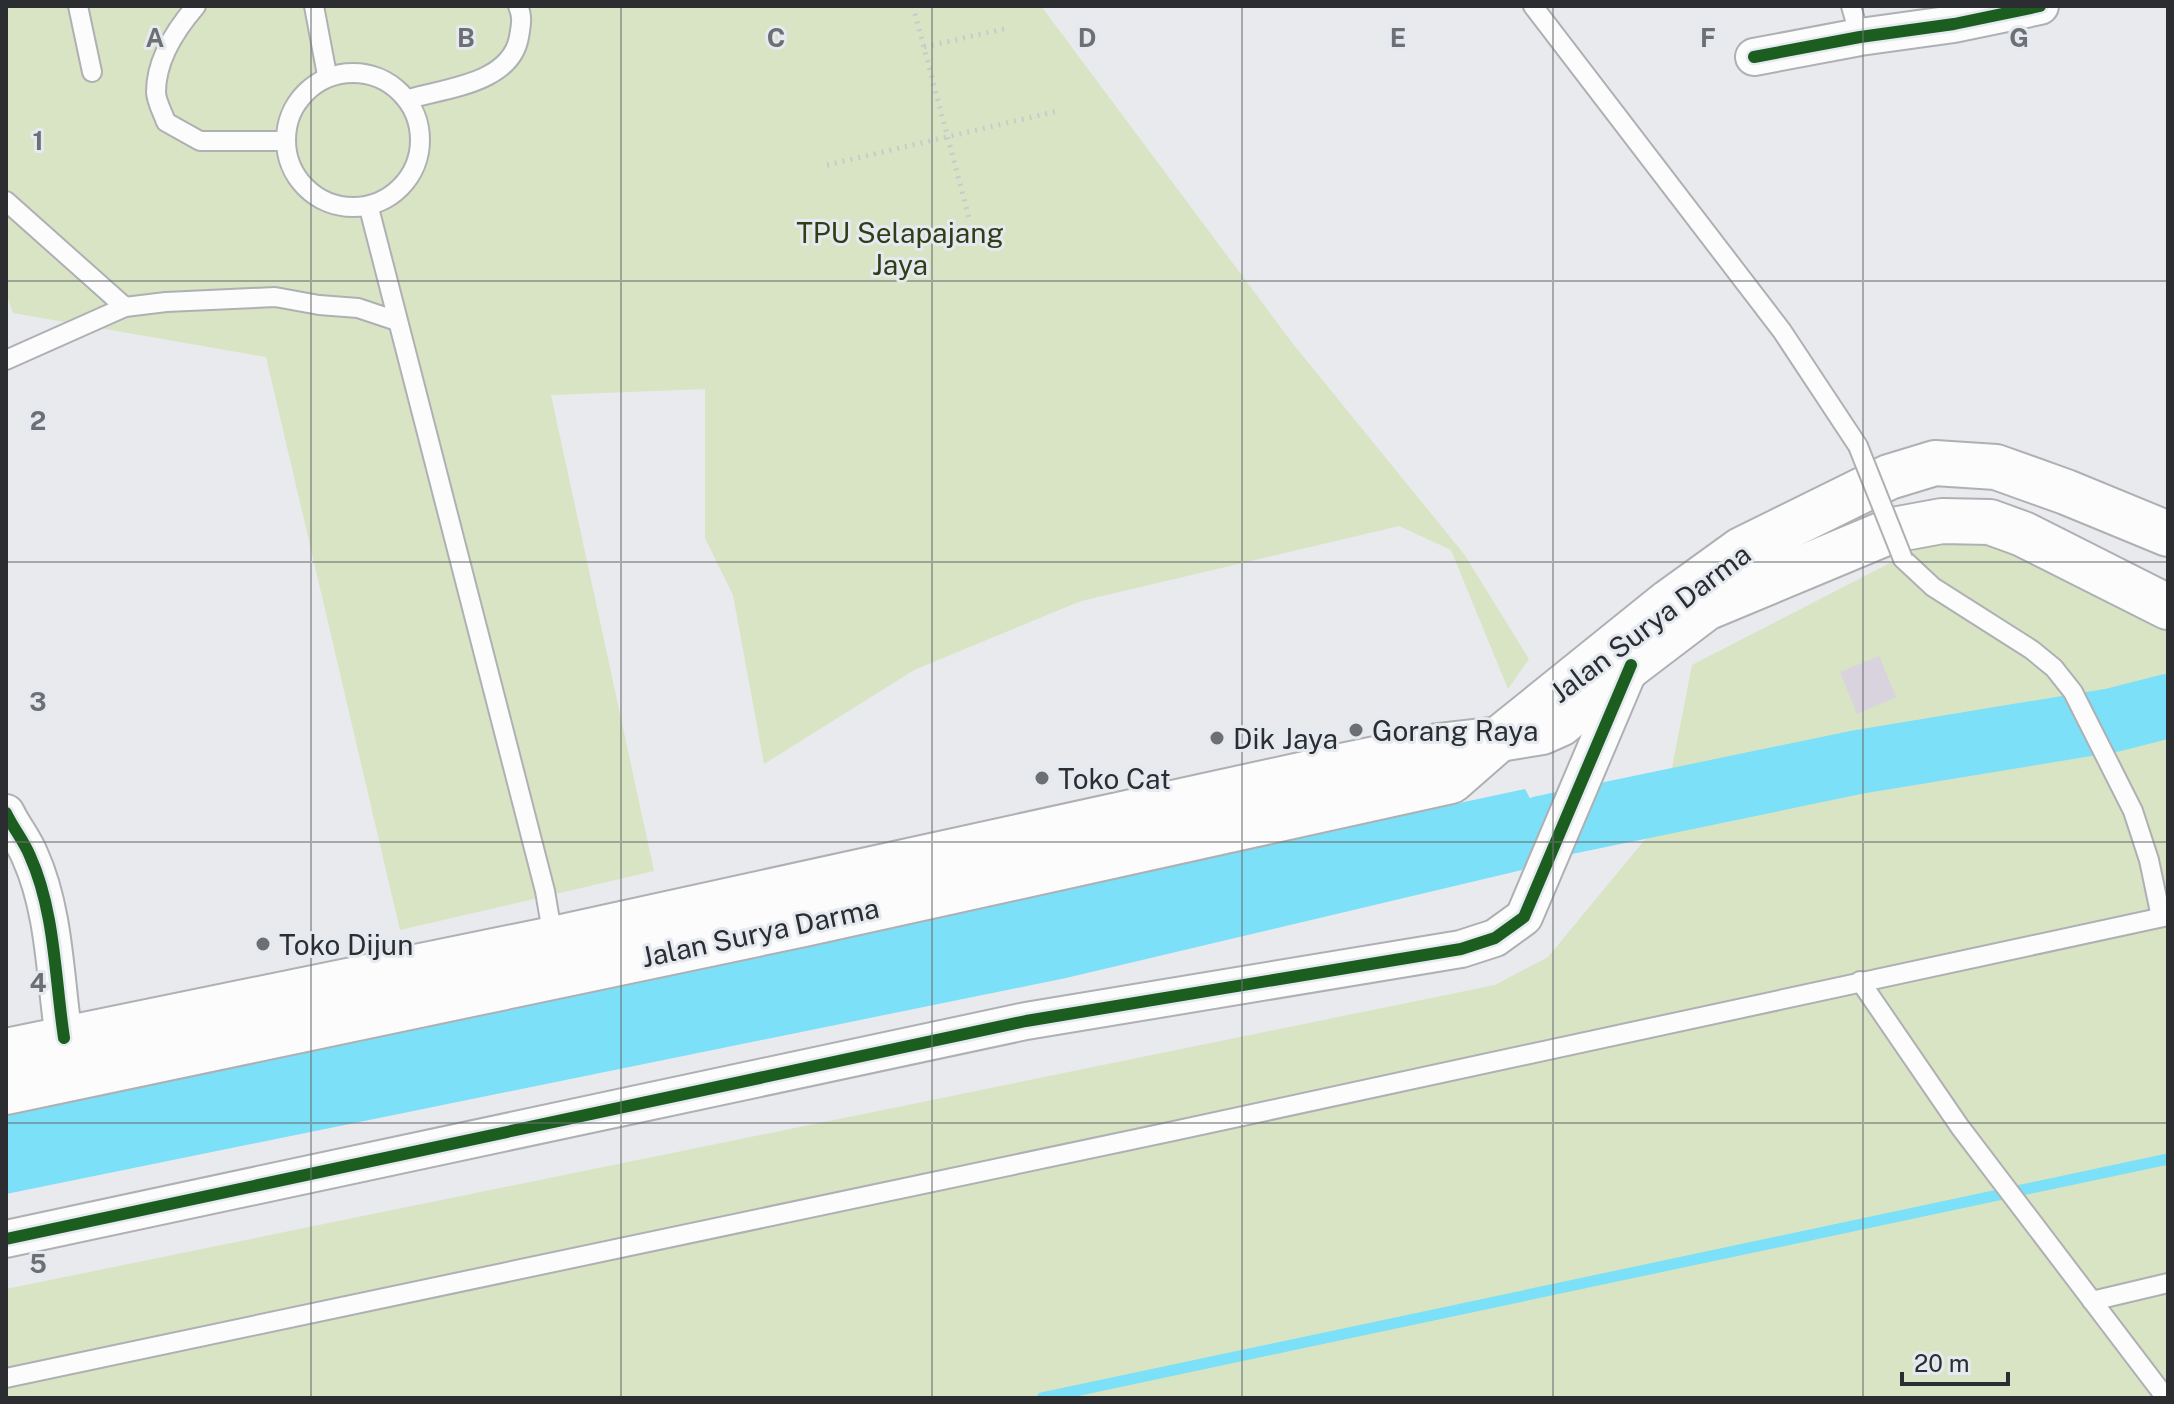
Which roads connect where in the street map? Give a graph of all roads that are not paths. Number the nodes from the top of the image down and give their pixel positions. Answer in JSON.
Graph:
{"nodes":[{"id":1,"x":78,"y":6,"type":"edge"},
{"id":2,"x":196,"y":6,"type":"edge"},
{"id":3,"x":314,"y":6,"type":"edge"},
{"id":4,"x":518,"y":6,"type":"edge"},
{"id":5,"x":1533,"y":6,"type":"edge"},
{"id":6,"x":2040,"y":6,"type":"edge"},
{"id":7,"x":1856,"y":22,"type":"edge"},
{"id":8,"x":1754,"y":57,"type":"dead end"},
{"id":9,"x":92,"y":72,"type":"dead end"},
{"id":10,"x":327,"y":75,"type":"junction"},
{"id":11,"x":409,"y":99,"type":"junction"},
{"id":12,"x":284,"y":141,"type":"junction"},
{"id":13,"x":6,"y":201,"type":"edge"},
{"id":14,"x":369,"y":208,"type":"junction"},
{"id":15,"x":125,"y":307,"type":"junction"},
{"id":16,"x":397,"y":321,"type":"junction"},
{"id":17,"x":6,"y":360,"type":"edge"},
{"id":18,"x":2168,"y":534,"type":"edge"},
{"id":19,"x":2168,"y":607,"type":"edge"},
{"id":20,"x":1631,"y":665,"type":"junction"},
{"id":21,"x":1499,"y":739,"type":"junction"},
{"id":22,"x":6,"y":813,"type":"edge"},
{"id":23,"x":2165,"y":916,"type":"edge"},
{"id":24,"x":558,"y":956,"type":"junction"},
{"id":25,"x":1860,"y":981,"type":"junction"},
{"id":26,"x":64,"y":1038,"type":"junction"},
{"id":27,"x":6,"y":1051,"type":"edge"},
{"id":28,"x":6,"y":1092,"type":"edge"},
{"id":29,"x":6,"y":1239,"type":"edge"},
{"id":30,"x":2168,"y":1283,"type":"edge"},
{"id":31,"x":2092,"y":1301,"type":"junction"},
{"id":32,"x":6,"y":1378,"type":"edge"},
{"id":33,"x":2166,"y":1398,"type":"edge"}],
"edges":[{"from":1,"to":9,"type":"lane"},
{"from":2,"to":12,"type":"lane"},
{"from":3,"to":10,"type":"lane"},
{"from":4,"to":11,"type":"lane"},
{"from":5,"to":23,"type":"lane","bridge":true},
{"from":6,"to":7,"type":"street"},
{"from":7,"to":8,"type":"street"},
{"from":10,"to":11,"type":"lane"},
{"from":10,"to":12,"type":"lane"},
{"from":11,"to":14,"type":"lane"},
{"from":12,"to":14,"type":"lane"},
{"from":13,"to":15,"type":"lane"},
{"from":14,"to":16,"type":"lane"},
{"from":15,"to":16,"type":"lane"},
{"from":15,"to":17,"type":"lane"},
{"from":16,"to":24,"type":"lane"},
{"from":18,"to":21,"type":"main road","name":"Jalan Surya Darma"},
{"from":19,"to":20,"type":"main road"},
{"from":20,"to":21,"type":"main road"},
{"from":20,"to":29,"type":"street"},
{"from":21,"to":24,"type":"main road","name":"Jalan Surya Darma"},
{"from":22,"to":26,"type":"street"},
{"from":23,"to":25,"type":"lane"},
{"from":24,"to":26,"type":"main road","name":"Jalan Surya Darma"},
{"from":24,"to":28,"type":"main road","name":"Jalan Surya Darma"},
{"from":25,"to":31,"type":"lane"},
{"from":25,"to":32,"type":"lane"},
{"from":26,"to":27,"type":"main road","name":"Jalan Surya Darma"},
{"from":30,"to":31,"type":"lane"},
{"from":31,"to":33,"type":"lane"}]}
